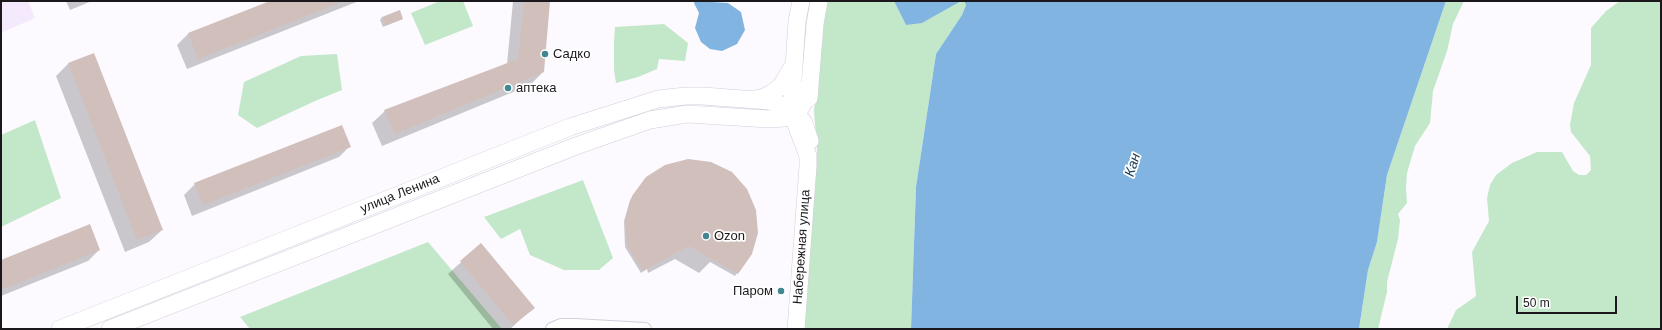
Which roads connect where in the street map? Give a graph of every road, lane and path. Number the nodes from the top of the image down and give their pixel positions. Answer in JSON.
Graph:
{"nodes":[{"id":1,"x":801,"y":1,"type":"edge"},
{"id":2,"x":819,"y":1,"type":"edge"},
{"id":3,"x":794,"y":64,"type":"junction"},
{"id":4,"x":809,"y":86,"type":"junction"},
{"id":5,"x":748,"y":100,"type":"junction"},
{"id":6,"x":794,"y":113,"type":"junction"},
{"id":7,"x":769,"y":119,"type":"junction"},
{"id":8,"x":807,"y":143,"type":"junction"},
{"id":9,"x":60,"y":329,"type":"edge"},
{"id":10,"x":110,"y":329,"type":"edge"},
{"id":11,"x":552,"y":329,"type":"edge"},
{"id":12,"x":645,"y":329,"type":"edge"},
{"id":13,"x":796,"y":329,"type":"edge"}],
"edges":[{"from":1,"to":3,"type":"main road","name":"Набережная улица"},
{"from":2,"to":4,"type":"main road","name":"Набережная улица"},
{"from":3,"to":5,"type":"main road","name":"улица Ленина"},
{"from":3,"to":6,"type":"main road","name":"Набережная улица"},
{"from":4,"to":6,"type":"main road"},
{"from":4,"to":8,"type":"main road","name":"Набережная улица"},
{"from":5,"to":6,"type":"main road","name":"улица Ленина"},
{"from":5,"to":9,"type":"main road","name":"улица Ленина"},
{"from":6,"to":7,"type":"main road","name":"улица Ленина"},
{"from":6,"to":8,"type":"main road","name":"Набережная улица"},
{"from":7,"to":8,"type":"main road","name":"улица Ленина"},
{"from":7,"to":10,"type":"main road","name":"улица Ленина"},
{"from":8,"to":13,"type":"main road","name":"Набережная улица"},
{"from":11,"to":12,"type":"street"}]}
